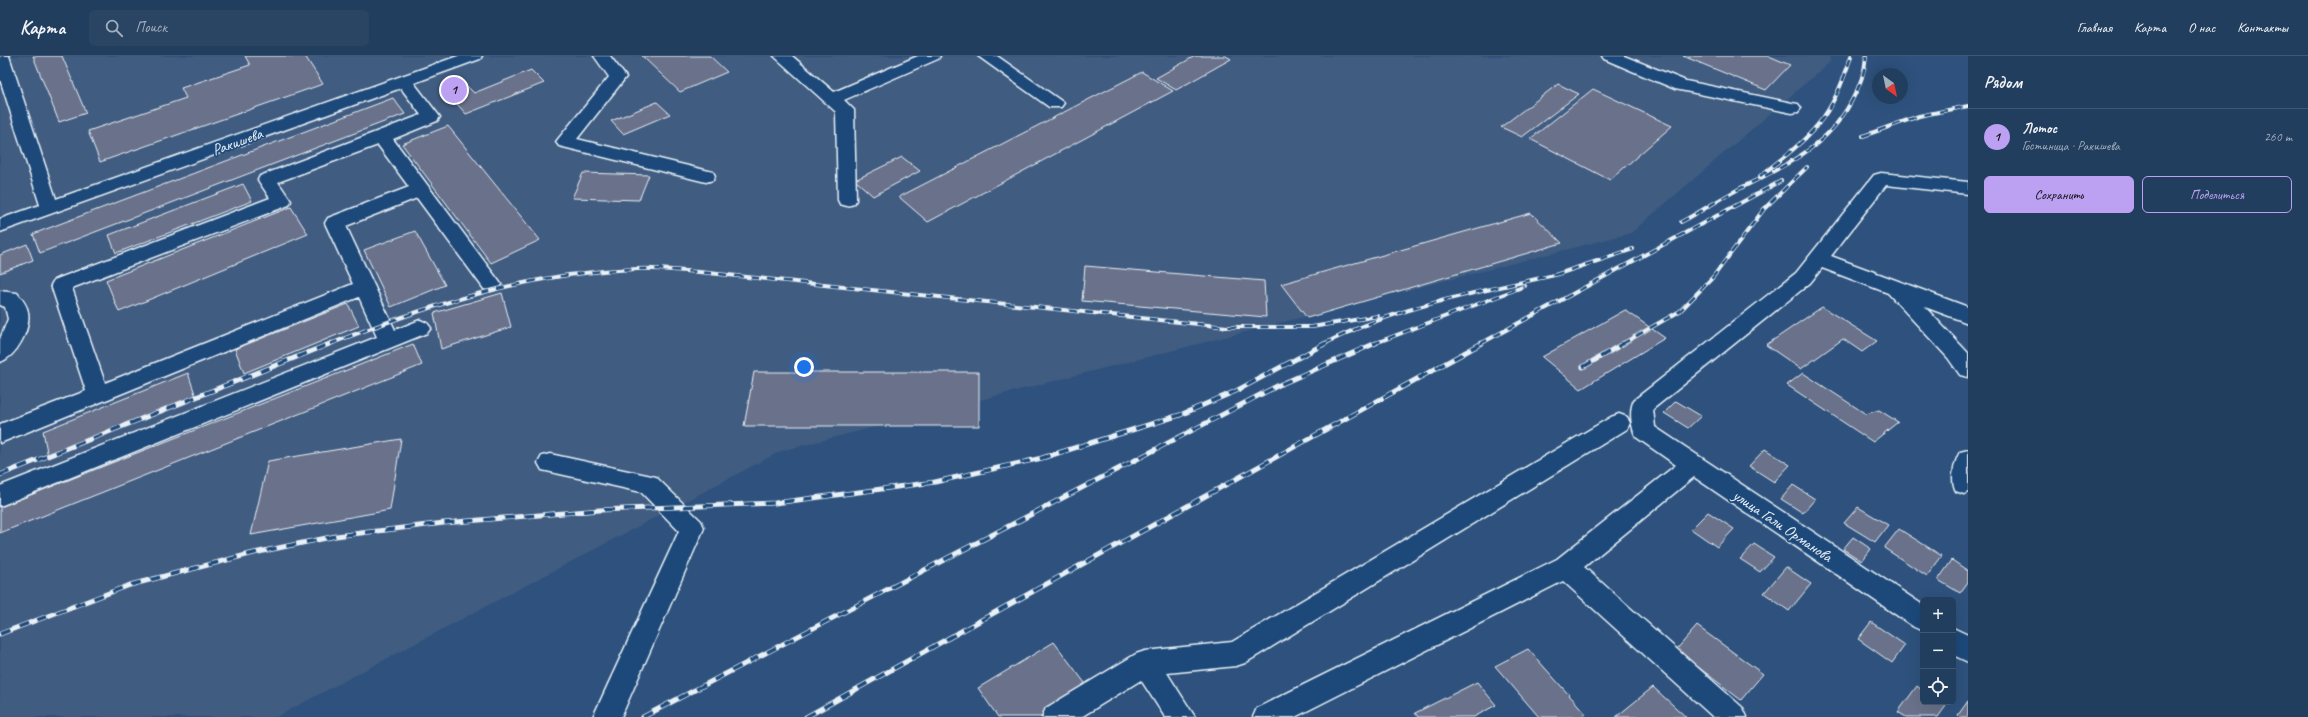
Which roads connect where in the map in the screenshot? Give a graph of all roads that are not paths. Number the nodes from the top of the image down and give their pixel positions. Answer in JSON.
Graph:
{"nodes":[{"id":1,"x":1,"y":56,"type":"edge"},
{"id":2,"x":474,"y":56,"type":"edge"},
{"id":3,"x":602,"y":56,"type":"edge"},
{"id":4,"x":782,"y":56,"type":"edge"},
{"id":5,"x":932,"y":56,"type":"edge"},
{"id":6,"x":986,"y":56,"type":"edge"},
{"id":7,"x":1610,"y":56,"type":"edge"},
{"id":8,"x":404,"y":81,"type":"junction"},
{"id":9,"x":833,"y":99,"type":"junction"},
{"id":10,"x":1055,"y":103,"type":"dead end"},
{"id":11,"x":1792,"y":108,"type":"dead end"},
{"id":12,"x":382,"y":137,"type":"junction"},
{"id":13,"x":706,"y":176,"type":"dead end"},
{"id":14,"x":1968,"y":188,"type":"edge"},
{"id":15,"x":421,"y":189,"type":"junction"},
{"id":16,"x":847,"y":200,"type":"dead end"},
{"id":17,"x":50,"y":208,"type":"junction"},
{"id":18,"x":0,"y":226,"type":"edge"},
{"id":19,"x":1818,"y":260,"type":"junction"},
{"id":20,"x":491,"y":284,"type":"dead end"},
{"id":21,"x":364,"y":288,"type":"junction"},
{"id":22,"x":1894,"y":288,"type":"junction"},
{"id":23,"x":0,"y":298,"type":"edge"},
{"id":24,"x":1968,"y":315,"type":"edge"},
{"id":25,"x":420,"y":328,"type":"dead end"},
{"id":26,"x":389,"y":340,"type":"junction"},
{"id":27,"x":0,"y":354,"type":"edge"},
{"id":28,"x":1968,"y":369,"type":"edge"},
{"id":29,"x":98,"y":395,"type":"junction"},
{"id":30,"x":1618,"y":423,"type":"dead end"},
{"id":31,"x":0,"y":434,"type":"edge"},
{"id":32,"x":1968,"y":459,"type":"edge"},
{"id":33,"x":550,"y":463,"type":"dead end"},
{"id":34,"x":1693,"y":464,"type":"junction"},
{"id":35,"x":1964,"y":484,"type":"dead end"},
{"id":36,"x":0,"y":496,"type":"edge"},
{"id":37,"x":1566,"y":566,"type":"junction"},
{"id":38,"x":1920,"y":617,"type":"edge"},
{"id":39,"x":1956,"y":642,"type":"edge"},
{"id":40,"x":1968,"y":650,"type":"edge"},
{"id":41,"x":1145,"y":663,"type":"junction"},
{"id":42,"x":607,"y":717,"type":"edge"},
{"id":43,"x":1056,"y":717,"type":"edge"},
{"id":44,"x":1181,"y":717,"type":"edge"},
{"id":45,"x":1267,"y":717,"type":"edge"},
{"id":46,"x":1733,"y":717,"type":"edge"}],
"edges":[{"from":1,"to":17,"type":"street"},
{"from":2,"to":8,"type":"street","name":"Ракишева"},
{"from":3,"to":13,"type":"street"},
{"from":4,"to":9,"type":"street"},
{"from":5,"to":9,"type":"street"},
{"from":6,"to":10,"type":"street"},
{"from":7,"to":11,"type":"street"},
{"from":8,"to":12,"type":"street"},
{"from":8,"to":17,"type":"street","name":"Ракишева"},
{"from":9,"to":16,"type":"street"},
{"from":12,"to":15,"type":"street"},
{"from":12,"to":29,"type":"street"},
{"from":14,"to":19,"type":"street"},
{"from":15,"to":20,"type":"street"},
{"from":15,"to":21,"type":"street"},
{"from":17,"to":18,"type":"street","name":"Ракишева"},
{"from":19,"to":22,"type":"street"},
{"from":19,"to":34,"type":"street","name":"улица Гали Орманова"},
{"from":21,"to":26,"type":"street"},
{"from":21,"to":29,"type":"street"},
{"from":22,"to":24,"type":"street"},
{"from":22,"to":28,"type":"street"},
{"from":23,"to":27,"type":"street"},
{"from":25,"to":26,"type":"street"},
{"from":26,"to":36,"type":"street"},
{"from":29,"to":31,"type":"street"},
{"from":30,"to":41,"type":"street"},
{"from":32,"to":35,"type":"street"},
{"from":33,"to":42,"type":"street"},
{"from":34,"to":37,"type":"street"},
{"from":34,"to":38,"type":"street","name":"улица Гали Орманова"},
{"from":37,"to":45,"type":"street"},
{"from":37,"to":46,"type":"street"},
{"from":39,"to":40,"type":"street"},
{"from":41,"to":43,"type":"street"},
{"from":41,"to":44,"type":"street"}]}
